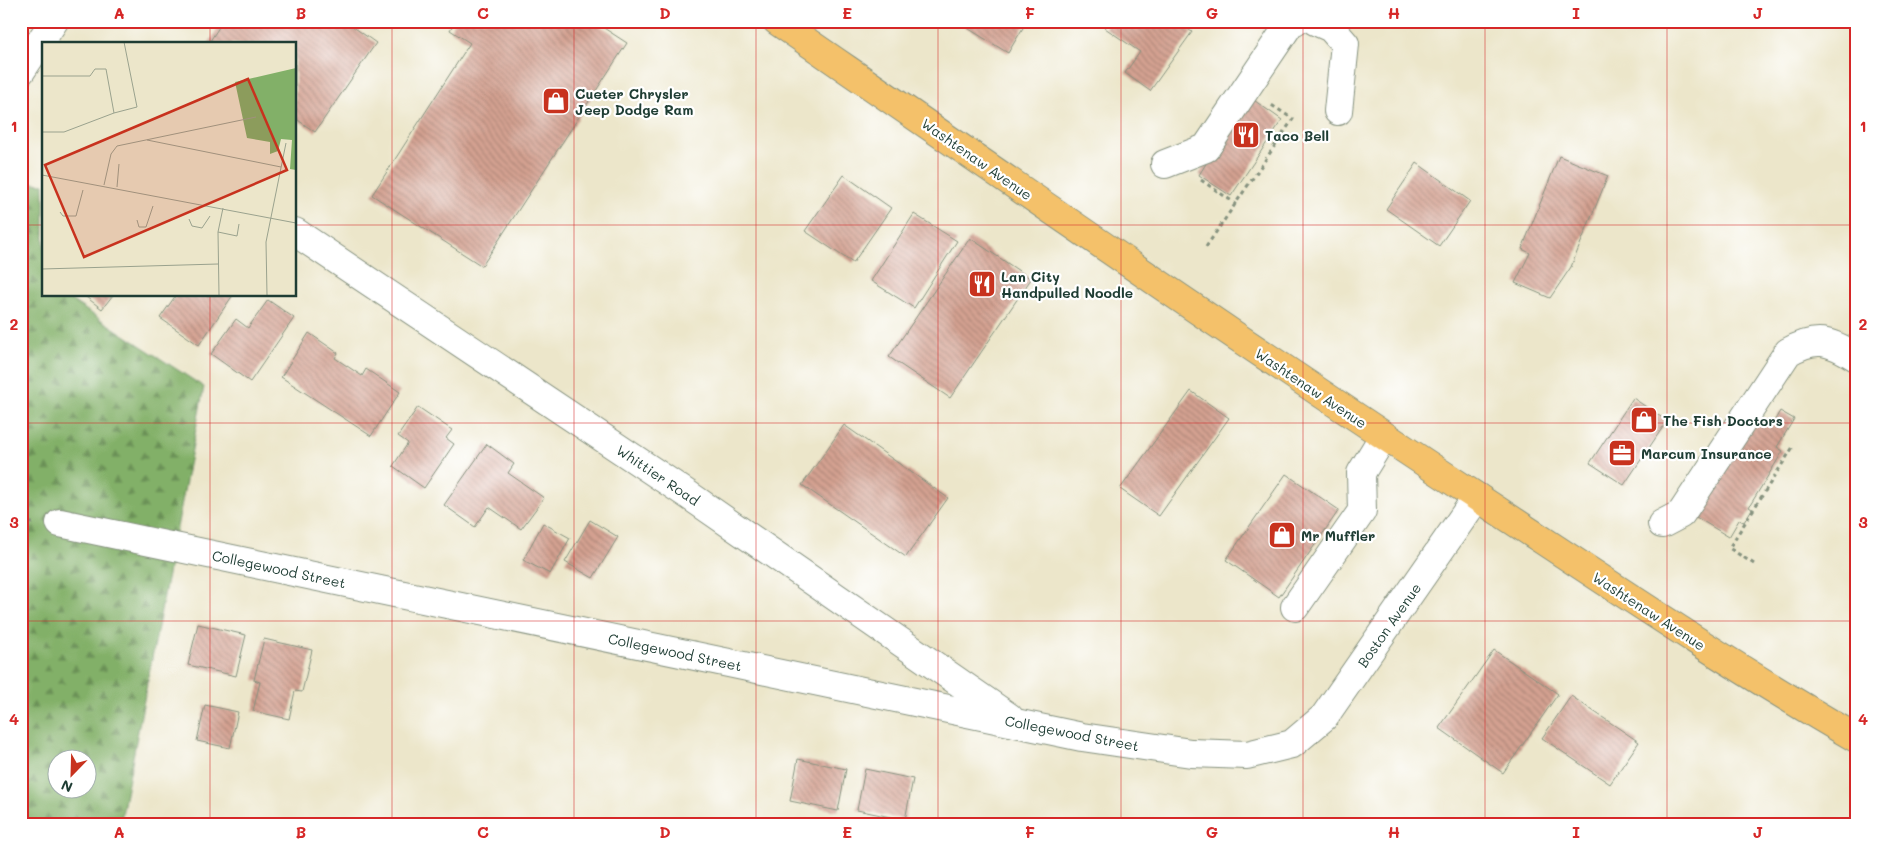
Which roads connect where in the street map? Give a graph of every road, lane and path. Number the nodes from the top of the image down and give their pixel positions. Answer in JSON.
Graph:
{"nodes":[{"id":1,"x":54,"y":21,"type":"edge"},
{"id":2,"x":777,"y":21,"type":"edge"},
{"id":3,"x":1295,"y":21,"type":"edge"},
{"id":4,"x":1315,"y":21,"type":"edge"},
{"id":5,"x":43,"y":42,"type":"edge"},
{"id":6,"x":42,"y":44,"type":"edge"},
{"id":7,"x":34,"y":59,"type":"edge"},
{"id":8,"x":1269,"y":103,"type":"dead end"},
{"id":9,"x":1338,"y":111,"type":"dead end"},
{"id":10,"x":1165,"y":164,"type":"dead end"},
{"id":11,"x":1199,"y":179,"type":"dead end"},
{"id":12,"x":1236,"y":204,"type":"junction"},
{"id":13,"x":296,"y":233,"type":"edge"},
{"id":14,"x":1206,"y":247,"type":"dead end"},
{"id":15,"x":1856,"y":357,"type":"edge"},
{"id":16,"x":1383,"y":437,"type":"junction"},
{"id":17,"x":1793,"y":447,"type":"dead end"},
{"id":18,"x":1477,"y":497,"type":"junction"},
{"id":19,"x":60,"y":523,"type":"dead end"},
{"id":20,"x":1662,"y":524,"type":"dead end"},
{"id":21,"x":1754,"y":564,"type":"dead end"},
{"id":22,"x":1295,"y":607,"type":"dead end"},
{"id":23,"x":1019,"y":724,"type":"junction"},
{"id":24,"x":1856,"y":738,"type":"edge"},
{"id":25,"x":1292,"y":744,"type":"joint"}],
"edges":[{"from":1,"to":5,"type":"street"},
{"from":2,"to":16,"type":"main road","name":"Washtenaw Avenue"},
{"from":3,"to":10,"type":"street"},
{"from":4,"to":9,"type":"street"},
{"from":6,"to":7,"type":"street"},
{"from":8,"to":12,"type":"path"},
{"from":11,"to":12,"type":"path"},
{"from":12,"to":14,"type":"path"},
{"from":13,"to":23,"type":"street","name":"Whittier Road"},
{"from":15,"to":20,"type":"street"},
{"from":16,"to":18,"type":"main road","name":"Washtenaw Avenue"},
{"from":16,"to":22,"type":"street"},
{"from":17,"to":21,"type":"path"},
{"from":18,"to":24,"type":"main road","name":"Washtenaw Avenue"},
{"from":18,"to":25,"type":"street","name":"Boston Avenue"},
{"from":19,"to":23,"type":"street","name":"Collegewood Street"},
{"from":23,"to":25,"type":"street","name":"Collegewood Street"}]}
